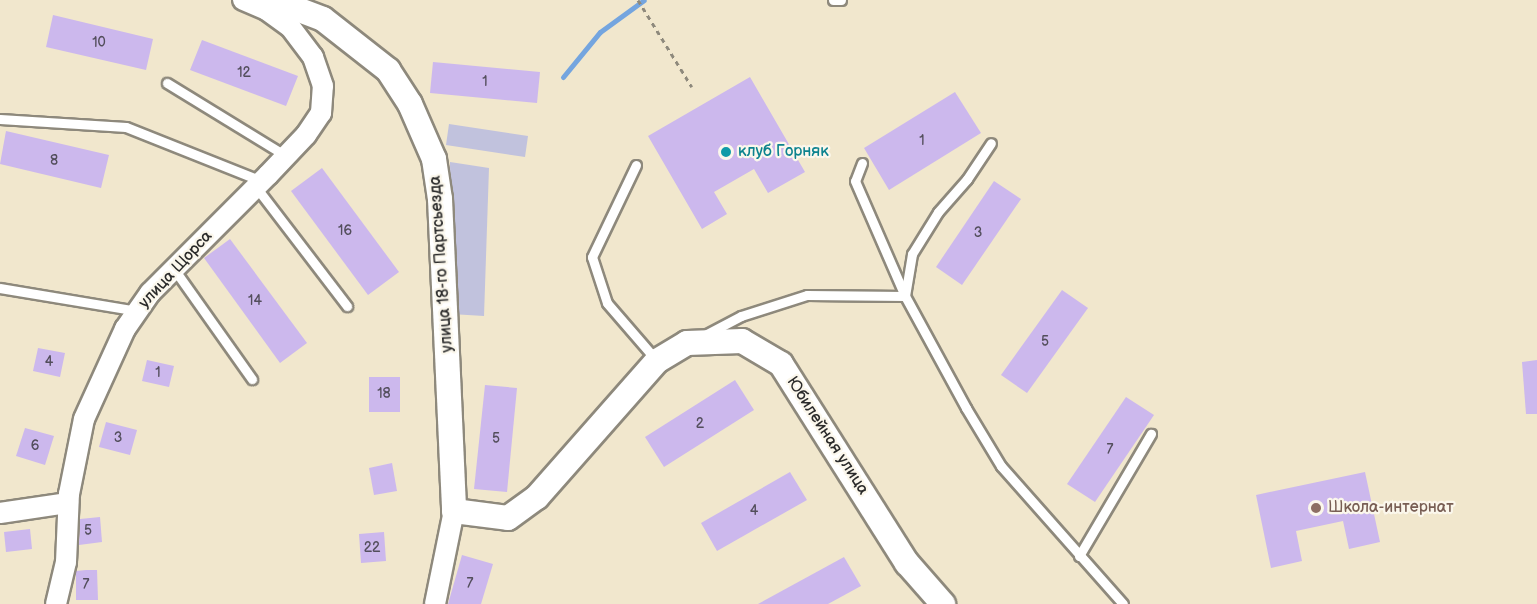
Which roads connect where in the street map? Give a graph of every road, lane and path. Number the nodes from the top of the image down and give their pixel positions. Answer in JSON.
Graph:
{"nodes":[{"id":1,"x":243,"y":0,"type":"edge"},
{"id":2,"x":273,"y":0,"type":"edge"},
{"id":3,"x":638,"y":0,"type":"edge"},
{"id":4,"x":833,"y":0,"type":"edge"},
{"id":5,"x":841,"y":0,"type":"edge"},
{"id":6,"x":167,"y":83,"type":"dead end"},
{"id":7,"x":692,"y":87,"type":"dead end"},
{"id":8,"x":0,"y":119,"type":"edge"},
{"id":9,"x":990,"y":143,"type":"dead end"},
{"id":10,"x":286,"y":156,"type":"junction"},
{"id":11,"x":862,"y":163,"type":"dead end"},
{"id":12,"x":636,"y":165,"type":"dead end"},
{"id":13,"x":259,"y":184,"type":"junction"},
{"id":14,"x":174,"y":269,"type":"junction"},
{"id":15,"x":0,"y":288,"type":"edge"},
{"id":16,"x":905,"y":296,"type":"junction"},
{"id":17,"x":347,"y":306,"type":"dead end"},
{"id":18,"x":137,"y":311,"type":"junction"},
{"id":19,"x":687,"y":343,"type":"junction"},
{"id":20,"x":657,"y":361,"type":"junction"},
{"id":21,"x":252,"y":379,"type":"dead end"},
{"id":22,"x":1151,"y":434,"type":"dead end"},
{"id":23,"x":68,"y":503,"type":"junction"},
{"id":24,"x":454,"y":511,"type":"junction"},
{"id":25,"x":0,"y":513,"type":"edge"},
{"id":26,"x":1079,"y":556,"type":"junction"},
{"id":27,"x":56,"y":604,"type":"edge"},
{"id":28,"x":435,"y":604,"type":"edge"},
{"id":29,"x":943,"y":604,"type":"edge"},
{"id":30,"x":1123,"y":604,"type":"edge"}],
"edges":[{"from":1,"to":10,"type":"street","name":"улица Щорса"},
{"from":2,"to":24,"type":"street","name":"улица 18-го Партсьезда"},
{"from":3,"to":7,"type":"path"},
{"from":4,"to":5,"type":"lane"},
{"from":6,"to":10,"type":"lane"},
{"from":8,"to":13,"type":"lane"},
{"from":9,"to":16,"type":"lane"},
{"from":10,"to":13,"type":"street","name":"улица Щорса"},
{"from":11,"to":16,"type":"lane"},
{"from":12,"to":20,"type":"lane"},
{"from":13,"to":14,"type":"street","name":"улица Щорса"},
{"from":13,"to":17,"type":"lane"},
{"from":14,"to":18,"type":"street","name":"улица Щорса"},
{"from":14,"to":21,"type":"lane"},
{"from":15,"to":18,"type":"lane"},
{"from":16,"to":19,"type":"lane"},
{"from":16,"to":26,"type":"lane"},
{"from":18,"to":23,"type":"street","name":"улица Щорса"},
{"from":19,"to":20,"type":"street","name":"Юбилейная улица"},
{"from":19,"to":29,"type":"street","name":"Юбилейная улица"},
{"from":20,"to":24,"type":"street","name":"Юбилейная улица"},
{"from":22,"to":26,"type":"lane"},
{"from":23,"to":25,"type":"street"},
{"from":23,"to":27,"type":"street","name":"улица Щорса"},
{"from":24,"to":28,"type":"street","name":"улица 18-го Партсьезда"},
{"from":26,"to":30,"type":"lane"}]}
